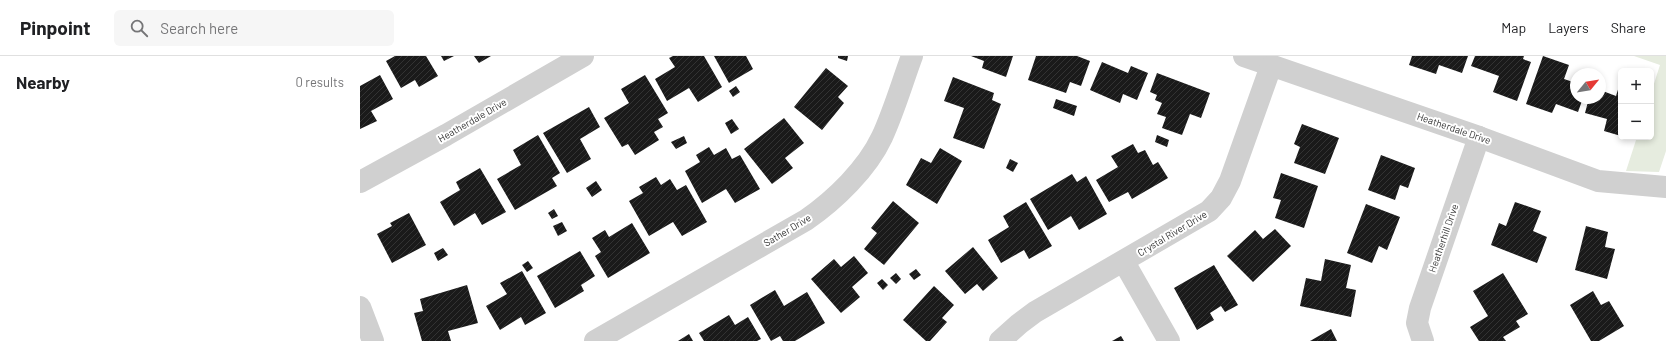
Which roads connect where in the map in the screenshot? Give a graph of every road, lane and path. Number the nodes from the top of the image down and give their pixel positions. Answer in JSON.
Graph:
{"nodes":[{"id":1,"x":583,"y":56,"type":"edge"},
{"id":2,"x":912,"y":56,"type":"edge"},
{"id":3,"x":1244,"y":56,"type":"edge"},
{"id":4,"x":1271,"y":66,"type":"junction"},
{"id":5,"x":1479,"y":137,"type":"junction"},
{"id":6,"x":360,"y":182,"type":"edge"},
{"id":7,"x":1666,"y":187,"type":"edge"},
{"id":8,"x":1124,"y":262,"type":"junction"},
{"id":9,"x":360,"y":307,"type":"edge"},
{"id":10,"x":1413,"y":329,"type":"edge"},
{"id":11,"x":373,"y":341,"type":"edge"},
{"id":12,"x":595,"y":341,"type":"edge"},
{"id":13,"x":1000,"y":341,"type":"edge"},
{"id":14,"x":1169,"y":341,"type":"edge"}],
"edges":[{"from":1,"to":6,"type":"street","name":"Heatherdale Drive"},
{"from":2,"to":12,"type":"street","name":"Sather Drive"},
{"from":3,"to":4,"type":"street","name":"Heatherdale Drive"},
{"from":4,"to":5,"type":"street","name":"Heatherdale Drive"},
{"from":4,"to":8,"type":"street","name":"Crystal River Drive"},
{"from":5,"to":7,"type":"street","name":"Heatherdale Drive"},
{"from":5,"to":10,"type":"street","name":"Heatherhill Drive"},
{"from":8,"to":13,"type":"street","name":"Crystal River Drive"},
{"from":8,"to":14,"type":"street"},
{"from":9,"to":11,"type":"street"}]}
